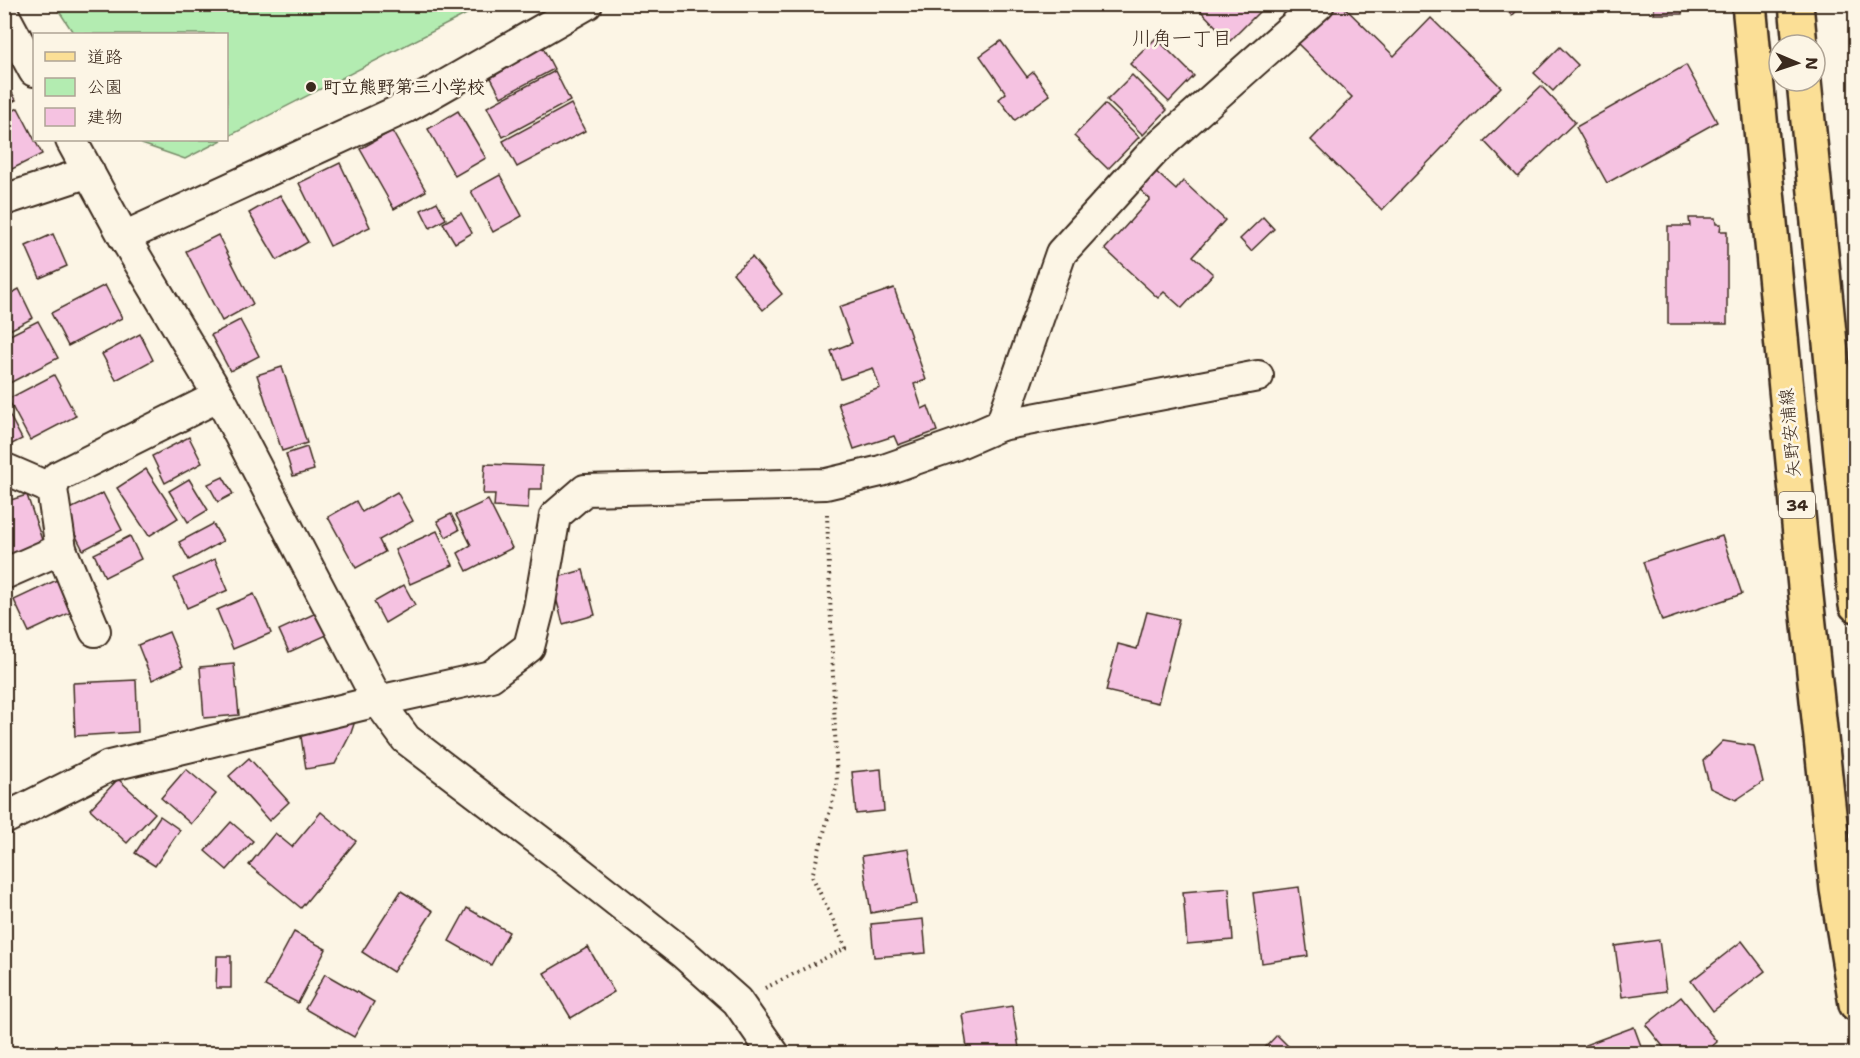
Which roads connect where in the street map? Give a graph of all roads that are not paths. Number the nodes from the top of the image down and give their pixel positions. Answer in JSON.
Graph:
{"nodes":[{"id":1,"x":587,"y":4,"type":"edge"},
{"id":2,"x":1319,"y":4,"type":"edge"},
{"id":3,"x":1749,"y":4,"type":"edge"},
{"id":4,"x":1796,"y":4,"type":"edge"},
{"id":5,"x":5,"y":19,"type":"edge"},
{"id":6,"x":1799,"y":33,"type":"edge"},
{"id":7,"x":33,"y":69,"type":"edge"},
{"id":8,"x":1805,"y":93,"type":"edge"},
{"id":9,"x":72,"y":141,"type":"edge"},
{"id":10,"x":89,"y":172,"type":"junction"},
{"id":11,"x":4,"y":200,"type":"edge"},
{"id":12,"x":124,"y":237,"type":"junction"},
{"id":13,"x":1258,"y":376,"type":"dead end"},
{"id":14,"x":219,"y":396,"type":"junction"},
{"id":15,"x":1001,"y":424,"type":"junction"},
{"id":16,"x":4,"y":471,"type":"edge"},
{"id":17,"x":52,"y":489,"type":"junction"},
{"id":18,"x":62,"y":549,"type":"junction"},
{"id":19,"x":4,"y":574,"type":"edge"},
{"id":20,"x":1856,"y":604,"type":"edge"},
{"id":21,"x":95,"y":631,"type":"dead end"},
{"id":22,"x":378,"y":701,"type":"junction"},
{"id":23,"x":4,"y":819,"type":"edge"},
{"id":24,"x":1856,"y":1004,"type":"edge"},
{"id":25,"x":774,"y":1053,"type":"edge"}],
"edges":[{"from":1,"to":12,"type":"street"},
{"from":2,"to":15,"type":"street"},
{"from":3,"to":24,"type":"main road","name":"矢野安浦線","number":"34"},
{"from":4,"to":6,"type":"main road"},
{"from":5,"to":7,"type":"street"},
{"from":8,"to":20,"type":"main road"},
{"from":9,"to":10,"type":"street"},
{"from":10,"to":11,"type":"street"},
{"from":10,"to":12,"type":"street"},
{"from":12,"to":14,"type":"street"},
{"from":13,"to":15,"type":"street"},
{"from":14,"to":17,"type":"street"},
{"from":14,"to":22,"type":"street"},
{"from":15,"to":22,"type":"street"},
{"from":16,"to":17,"type":"street"},
{"from":17,"to":18,"type":"street"},
{"from":18,"to":19,"type":"street"},
{"from":18,"to":21,"type":"street"},
{"from":22,"to":23,"type":"street"},
{"from":22,"to":25,"type":"street"}]}
